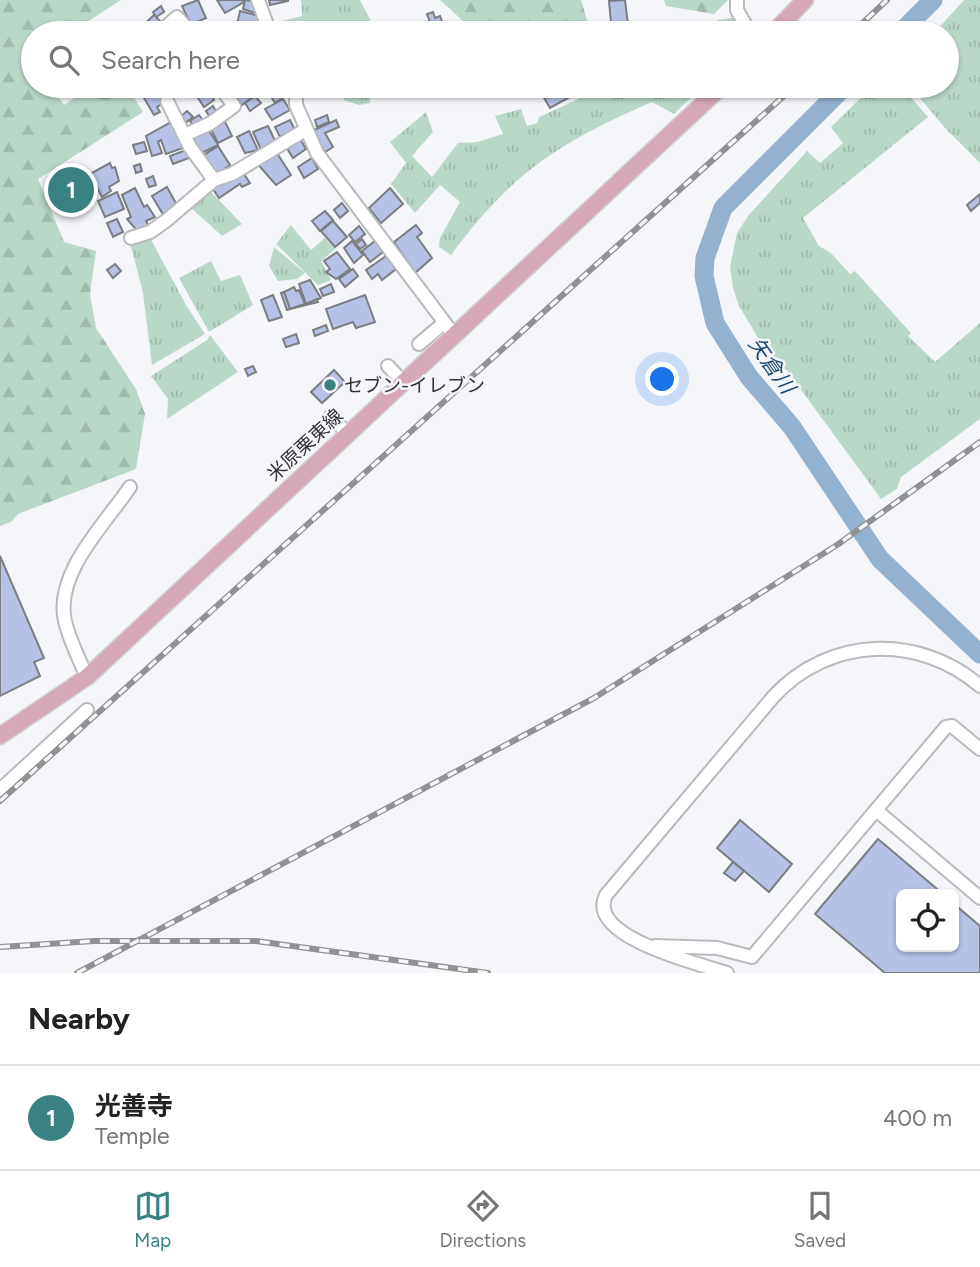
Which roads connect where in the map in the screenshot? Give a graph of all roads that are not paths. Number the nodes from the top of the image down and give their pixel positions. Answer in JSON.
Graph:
{"nodes":[{"id":1,"x":258,"y":0,"type":"edge"},
{"id":2,"x":737,"y":0,"type":"edge"},
{"id":3,"x":805,"y":0,"type":"edge"},
{"id":4,"x":266,"y":21,"type":"edge"},
{"id":5,"x":743,"y":21,"type":"edge"},
{"id":6,"x":785,"y":21,"type":"edge"},
{"id":7,"x":228,"y":98,"type":"edge"},
{"id":8,"x":297,"y":98,"type":"edge"},
{"id":9,"x":709,"y":98,"type":"edge"},
{"id":10,"x":167,"y":101,"type":"dead end"},
{"id":11,"x":305,"y":130,"type":"junction"},
{"id":12,"x":185,"y":135,"type":"junction"},
{"id":13,"x":214,"y":180,"type":"junction"},
{"id":14,"x":131,"y":238,"type":"dead end"},
{"id":15,"x":449,"y":329,"type":"junction"},
{"id":16,"x":419,"y":344,"type":"dead end"},
{"id":17,"x":388,"y":366,"type":"dead end"},
{"id":18,"x":403,"y":382,"type":"junction"},
{"id":19,"x":331,"y":416,"type":"dead end"},
{"id":20,"x":348,"y":434,"type":"junction"},
{"id":21,"x":130,"y":487,"type":"dead end"},
{"id":22,"x":87,"y":677,"type":"junction"},
{"id":23,"x":979,"y":681,"type":"edge"},
{"id":24,"x":87,"y":710,"type":"dead end"},
{"id":25,"x":0,"y":736,"type":"edge"},
{"id":26,"x":980,"y":749,"type":"edge"},
{"id":27,"x":0,"y":790,"type":"edge"},
{"id":28,"x":876,"y":810,"type":"junction"},
{"id":29,"x":980,"y":898,"type":"edge"},
{"id":30,"x":648,"y":946,"type":"junction"},
{"id":31,"x":727,"y":973,"type":"edge"}],
"edges":[{"from":1,"to":4,"type":"street"},
{"from":2,"to":5,"type":"street"},
{"from":3,"to":6,"type":"main road"},
{"from":7,"to":12,"type":"street"},
{"from":8,"to":11,"type":"street"},
{"from":9,"to":15,"type":"main road","name":"米原栗東線"},
{"from":10,"to":12,"type":"street"},
{"from":11,"to":13,"type":"street"},
{"from":11,"to":15,"type":"street"},
{"from":12,"to":13,"type":"street"},
{"from":13,"to":14,"type":"street"},
{"from":15,"to":16,"type":"street"},
{"from":15,"to":18,"type":"main road","name":"米原栗東線"},
{"from":17,"to":18,"type":"street"},
{"from":18,"to":20,"type":"main road","name":"米原栗東線"},
{"from":19,"to":20,"type":"street"},
{"from":20,"to":22,"type":"main road","name":"米原栗東線"},
{"from":21,"to":22,"type":"street"},
{"from":22,"to":25,"type":"main road","name":"米原栗東線"},
{"from":23,"to":30,"type":"street"},
{"from":24,"to":27,"type":"street"},
{"from":26,"to":28,"type":"street"},
{"from":28,"to":29,"type":"street"},
{"from":28,"to":30,"type":"street"},
{"from":30,"to":31,"type":"street"}]}
